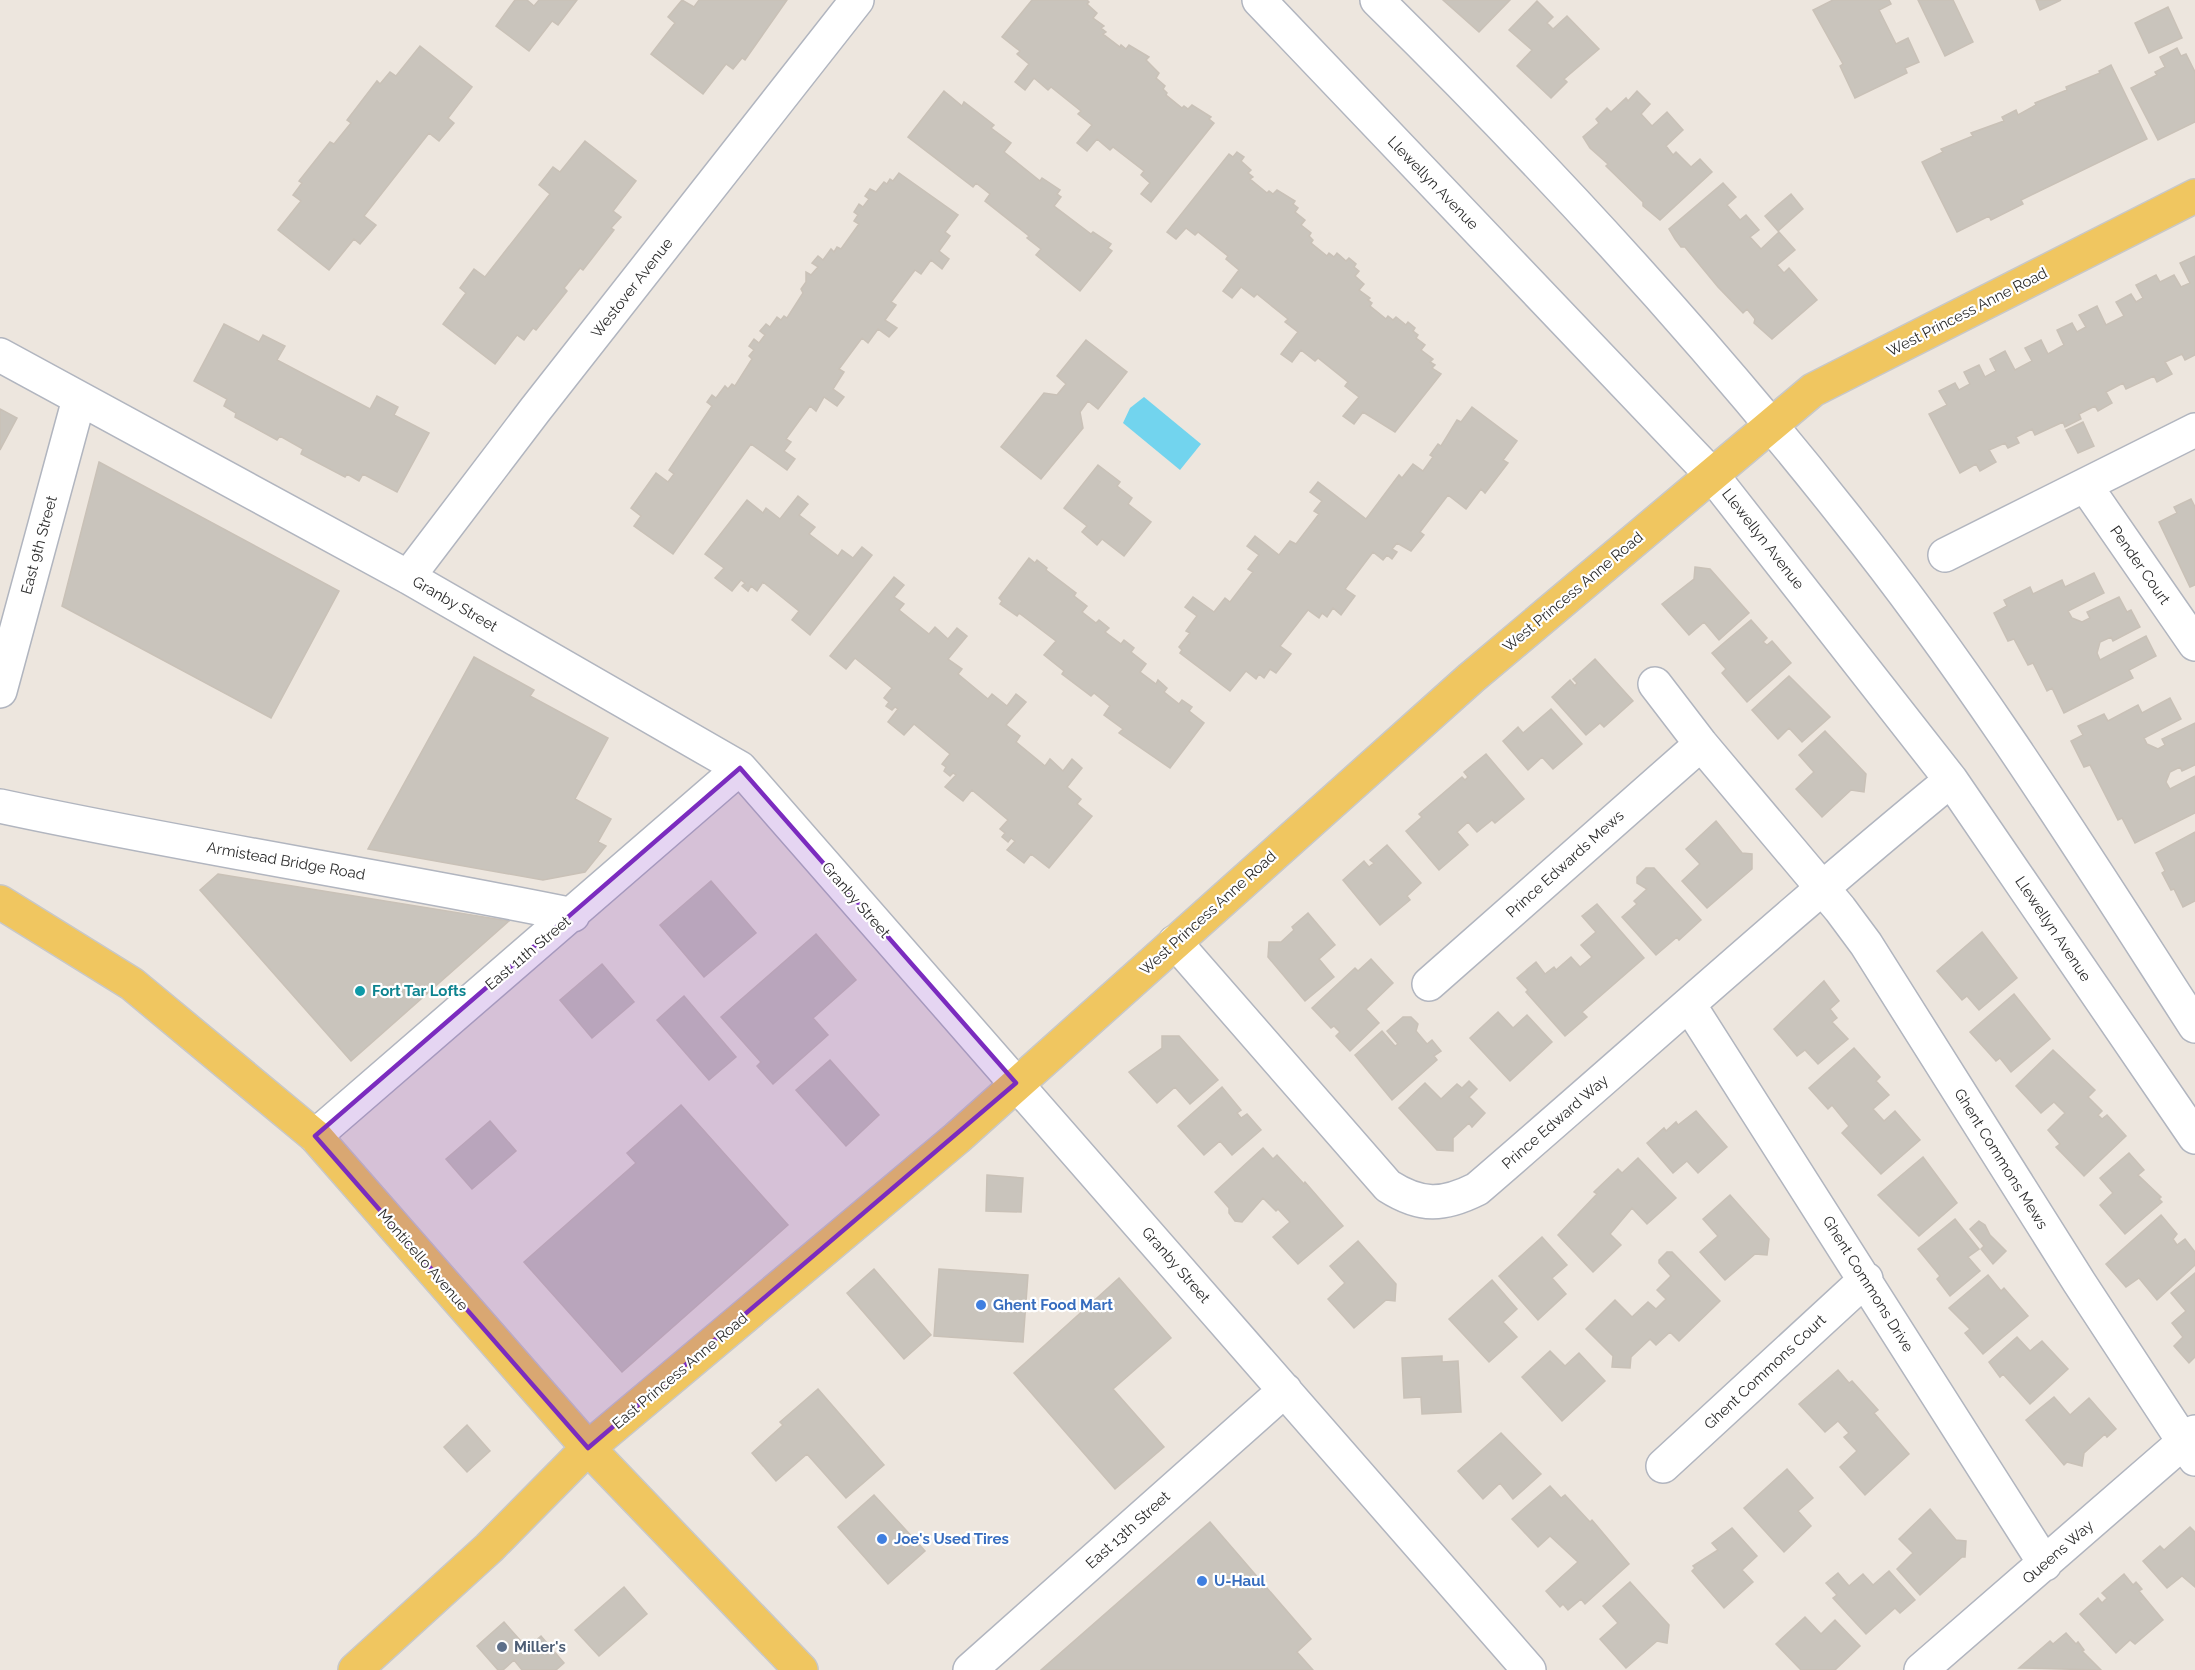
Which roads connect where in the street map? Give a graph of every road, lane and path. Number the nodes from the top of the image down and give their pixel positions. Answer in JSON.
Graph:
{"nodes":[{"id":1,"x":857,"y":0,"type":"edge"},
{"id":2,"x":1259,"y":0,"type":"edge"},
{"id":3,"x":1377,"y":0,"type":"edge"},
{"id":4,"x":2195,"y":196,"type":"edge"},
{"id":5,"x":0,"y":355,"type":"edge"},
{"id":6,"x":80,"y":399,"type":"junction"},
{"id":7,"x":1771,"y":426,"type":"junction"},
{"id":8,"x":2195,"y":430,"type":"edge"},
{"id":9,"x":1712,"y":475,"type":"junction"},
{"id":10,"x":2085,"y":485,"type":"junction"},
{"id":11,"x":1945,"y":555,"type":"dead end"},
{"id":12,"x":408,"y":577,"type":"junction"},
{"id":13,"x":2195,"y":644,"type":"edge"},
{"id":14,"x":1655,"y":684,"type":"dead end"},
{"id":15,"x":0,"y":691,"type":"edge"},
{"id":16,"x":1701,"y":744,"type":"junction"},
{"id":17,"x":740,"y":768,"type":"junction"},
{"id":18,"x":1951,"y":780,"type":"junction"},
{"id":19,"x":0,"y":806,"type":"edge"},
{"id":20,"x":1810,"y":876,"type":"junction"},
{"id":21,"x":0,"y":902,"type":"edge"},
{"id":22,"x":573,"y":915,"type":"junction"},
{"id":23,"x":1175,"y":942,"type":"junction"},
{"id":24,"x":1429,"y":984,"type":"dead end"},
{"id":25,"x":1690,"y":1006,"type":"junction"},
{"id":26,"x":2195,"y":1026,"type":"edge"},
{"id":27,"x":1016,"y":1083,"type":"junction"},
{"id":28,"x":315,"y":1136,"type":"junction"},
{"id":29,"x":2195,"y":1137,"type":"edge"},
{"id":30,"x":1866,"y":1279,"type":"junction"},
{"id":31,"x":1285,"y":1390,"type":"junction"},
{"id":32,"x":2191,"y":1444,"type":"edge"},
{"id":33,"x":588,"y":1448,"type":"junction"},
{"id":34,"x":1663,"y":1466,"type":"dead end"},
{"id":35,"x":2045,"y":1564,"type":"junction"},
{"id":36,"x":355,"y":1670,"type":"edge"},
{"id":37,"x":801,"y":1670,"type":"edge"},
{"id":38,"x":970,"y":1670,"type":"edge"},
{"id":39,"x":1529,"y":1670,"type":"edge"},
{"id":40,"x":1921,"y":1670,"type":"edge"}],
"edges":[{"from":1,"to":12,"type":"street","name":"Westover Avenue"},
{"from":2,"to":9,"type":"street","name":"Llewellyn Avenue"},
{"from":3,"to":7,"type":"street"},
{"from":4,"to":7,"type":"main road","name":"West Princess Anne Road"},
{"from":5,"to":6,"type":"street","name":"Granby Street"},
{"from":6,"to":12,"type":"street","name":"Granby Street"},
{"from":6,"to":15,"type":"street","name":"East 9th Street"},
{"from":7,"to":9,"type":"main road","name":"West Princess Anne Road"},
{"from":7,"to":26,"type":"street"},
{"from":8,"to":10,"type":"street"},
{"from":9,"to":18,"type":"street","name":"Llewellyn Avenue"},
{"from":9,"to":23,"type":"main road","name":"West Princess Anne Road"},
{"from":10,"to":11,"type":"street"},
{"from":10,"to":13,"type":"street","name":"Pender Court"},
{"from":12,"to":17,"type":"street","name":"Granby Street"},
{"from":14,"to":16,"type":"street"},
{"from":16,"to":20,"type":"street"},
{"from":16,"to":24,"type":"street","name":"Prince Edwards Mews"},
{"from":17,"to":22,"type":"street","name":"East 11th Street"},
{"from":17,"to":27,"type":"street","name":"Granby Street"},
{"from":18,"to":20,"type":"street","name":"Prince Edward Way"},
{"from":18,"to":29,"type":"street","name":"Llewellyn Avenue"},
{"from":19,"to":22,"type":"street","name":"Armistead Bridge Road"},
{"from":20,"to":25,"type":"street","name":"Prince Edward Way"},
{"from":20,"to":32,"type":"street","name":"Ghent Commons Mews"},
{"from":21,"to":28,"type":"main road","name":"Monticello Avenue"},
{"from":22,"to":28,"type":"street","name":"East 11th Street"},
{"from":23,"to":25,"type":"street","name":"Prince Edward Way"},
{"from":23,"to":27,"type":"main road","name":"West Princess Anne Road"},
{"from":25,"to":30,"type":"street","name":"Ghent Commons Drive"},
{"from":27,"to":31,"type":"street","name":"Granby Street"},
{"from":27,"to":33,"type":"main road","name":"East Princess Anne Road"},
{"from":28,"to":33,"type":"main road","name":"Monticello Avenue"},
{"from":30,"to":34,"type":"street","name":"Ghent Commons Court"},
{"from":30,"to":35,"type":"street","name":"Ghent Commons Drive"},
{"from":31,"to":38,"type":"street","name":"East 13th Street"},
{"from":31,"to":39,"type":"street","name":"Granby Street"},
{"from":32,"to":35,"type":"street","name":"Queens Way"},
{"from":33,"to":36,"type":"main road","name":"East Princess Anne Road"},
{"from":33,"to":37,"type":"main road","name":"Monticello Avenue"},
{"from":35,"to":40,"type":"street","name":"Queens Way"}]}
